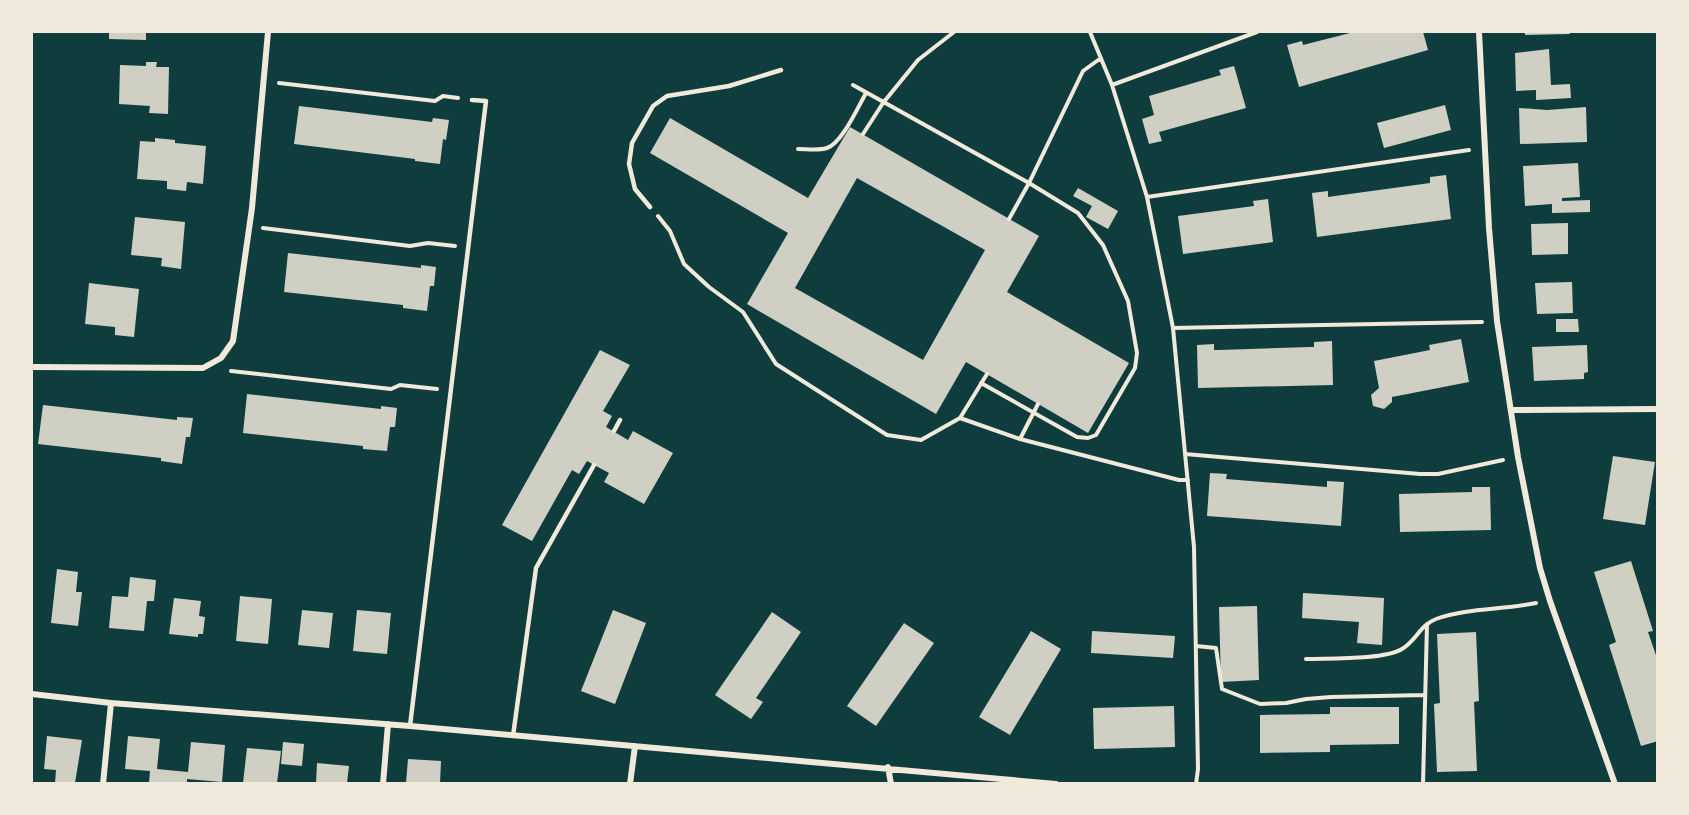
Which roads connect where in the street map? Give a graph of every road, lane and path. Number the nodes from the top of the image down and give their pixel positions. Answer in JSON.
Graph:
{"nodes":[{"id":1,"x":268,"y":32,"type":"edge"},
{"id":2,"x":954,"y":32,"type":"edge"},
{"id":3,"x":1089,"y":32,"type":"edge"},
{"id":4,"x":1257,"y":32,"type":"edge"},
{"id":5,"x":1479,"y":32,"type":"edge"},
{"id":6,"x":1101,"y":58,"type":"junction"},
{"id":7,"x":781,"y":70,"type":"dead end"},
{"id":8,"x":263,"y":82,"type":"junction"},
{"id":9,"x":853,"y":85,"type":"dead end"},
{"id":10,"x":1112,"y":85,"type":"junction"},
{"id":11,"x":866,"y":93,"type":"junction"},
{"id":12,"x":472,"y":100,"type":"joint"},
{"id":13,"x":883,"y":103,"type":"junction"},
{"id":14,"x":863,"y":135,"type":"dead end"},
{"id":15,"x":1485,"y":148,"type":"junction"},
{"id":16,"x":798,"y":149,"type":"dead end"},
{"id":17,"x":1029,"y":183,"type":"junction"},
{"id":18,"x":1146,"y":197,"type":"junction"},
{"id":19,"x":650,"y":207,"type":"joint"},
{"id":20,"x":1009,"y":219,"type":"dead end"},
{"id":21,"x":249,"y":226,"type":"junction"},
{"id":22,"x":467,"y":248,"type":"junction"},
{"id":23,"x":1497,"y":321,"type":"junction"},
{"id":24,"x":1173,"y":328,"type":"junction"},
{"id":25,"x":32,"y":367,"type":"edge"},
{"id":26,"x":202,"y":368,"type":"junction"},
{"id":27,"x":987,"y":374,"type":"dead end"},
{"id":28,"x":981,"y":383,"type":"junction"},
{"id":29,"x":450,"y":391,"type":"junction"},
{"id":30,"x":1038,"y":404,"type":"dead end"},
{"id":31,"x":1658,"y":409,"type":"edge"},
{"id":32,"x":1512,"y":410,"type":"junction"},
{"id":33,"x":1034,"y":412,"type":"junction"},
{"id":34,"x":960,"y":418,"type":"junction"},
{"id":35,"x":620,"y":420,"type":"dead end"},
{"id":36,"x":614,"y":431,"type":"dead end"},
{"id":37,"x":1020,"y":439,"type":"junction"},
{"id":38,"x":1185,"y":454,"type":"junction"},
{"id":39,"x":1518,"y":457,"type":"junction"},
{"id":40,"x":594,"y":465,"type":"dead end"},
{"id":41,"x":1188,"y":480,"type":"junction"},
{"id":42,"x":1550,"y":601,"type":"junction"},
{"id":43,"x":1427,"y":624,"type":"junction"},
{"id":44,"x":1196,"y":646,"type":"junction"},
{"id":45,"x":1306,"y":659,"type":"dead end"},
{"id":46,"x":32,"y":694,"type":"edge"},
{"id":47,"x":1425,"y":695,"type":"junction"},
{"id":48,"x":111,"y":703,"type":"junction"},
{"id":49,"x":388,"y":724,"type":"junction"},
{"id":50,"x":410,"y":726,"type":"junction"},
{"id":51,"x":513,"y":736,"type":"junction"},
{"id":52,"x":635,"y":746,"type":"junction"},
{"id":53,"x":888,"y":767,"type":"junction"},
{"id":54,"x":103,"y":783,"type":"edge"},
{"id":55,"x":383,"y":783,"type":"edge"},
{"id":56,"x":630,"y":783,"type":"edge"},
{"id":57,"x":891,"y":783,"type":"edge"},
{"id":58,"x":1056,"y":783,"type":"edge"},
{"id":59,"x":1196,"y":783,"type":"edge"},
{"id":60,"x":1423,"y":783,"type":"edge"},
{"id":61,"x":1615,"y":783,"type":"edge"}],
"edges":[{"from":1,"to":8,"type":"street"},
{"from":2,"to":13,"type":"path"},
{"from":3,"to":6,"type":"path"},
{"from":4,"to":10,"type":"path"},
{"from":5,"to":15,"type":"street"},
{"from":6,"to":10,"type":"path"},
{"from":6,"to":17,"type":"path"},
{"from":7,"to":19,"type":"lane"},
{"from":8,"to":12,"type":"path"},
{"from":8,"to":21,"type":"street"},
{"from":9,"to":11,"type":"path"},
{"from":10,"to":18,"type":"path"},
{"from":11,"to":13,"type":"path"},
{"from":11,"to":16,"type":"path"},
{"from":12,"to":22,"type":"lane"},
{"from":13,"to":14,"type":"path"},
{"from":13,"to":17,"type":"path"},
{"from":15,"to":18,"type":"path"},
{"from":15,"to":23,"type":"street"},
{"from":17,"to":20,"type":"path"},
{"from":17,"to":33,"type":"path"},
{"from":18,"to":24,"type":"path"},
{"from":19,"to":34,"type":"path"},
{"from":21,"to":22,"type":"path"},
{"from":21,"to":26,"type":"street"},
{"from":22,"to":29,"type":"lane"},
{"from":23,"to":24,"type":"path"},
{"from":23,"to":32,"type":"street"},
{"from":24,"to":38,"type":"path"},
{"from":25,"to":26,"type":"street"},
{"from":26,"to":29,"type":"path"},
{"from":27,"to":28,"type":"path"},
{"from":28,"to":33,"type":"path"},
{"from":28,"to":34,"type":"path"},
{"from":29,"to":50,"type":"lane"},
{"from":30,"to":33,"type":"path"},
{"from":31,"to":32,"type":"street"},
{"from":32,"to":39,"type":"street"},
{"from":33,"to":37,"type":"path"},
{"from":34,"to":37,"type":"path"},
{"from":35,"to":36,"type":"lane"},
{"from":37,"to":41,"type":"path"},
{"from":38,"to":39,"type":"path"},
{"from":38,"to":41,"type":"path"},
{"from":39,"to":42,"type":"street"},
{"from":40,"to":51,"type":"lane"},
{"from":41,"to":44,"type":"path"},
{"from":42,"to":43,"type":"path"},
{"from":42,"to":61,"type":"street"},
{"from":43,"to":45,"type":"path"},
{"from":43,"to":47,"type":"path"},
{"from":44,"to":47,"type":"path"},
{"from":44,"to":59,"type":"path"},
{"from":46,"to":48,"type":"street"},
{"from":47,"to":60,"type":"path"},
{"from":48,"to":49,"type":"street"},
{"from":48,"to":54,"type":"street"},
{"from":49,"to":50,"type":"street"},
{"from":49,"to":55,"type":"street"},
{"from":50,"to":51,"type":"street"},
{"from":51,"to":52,"type":"street"},
{"from":52,"to":53,"type":"street"},
{"from":52,"to":56,"type":"street"},
{"from":53,"to":57,"type":"street"},
{"from":53,"to":58,"type":"street"}]}
